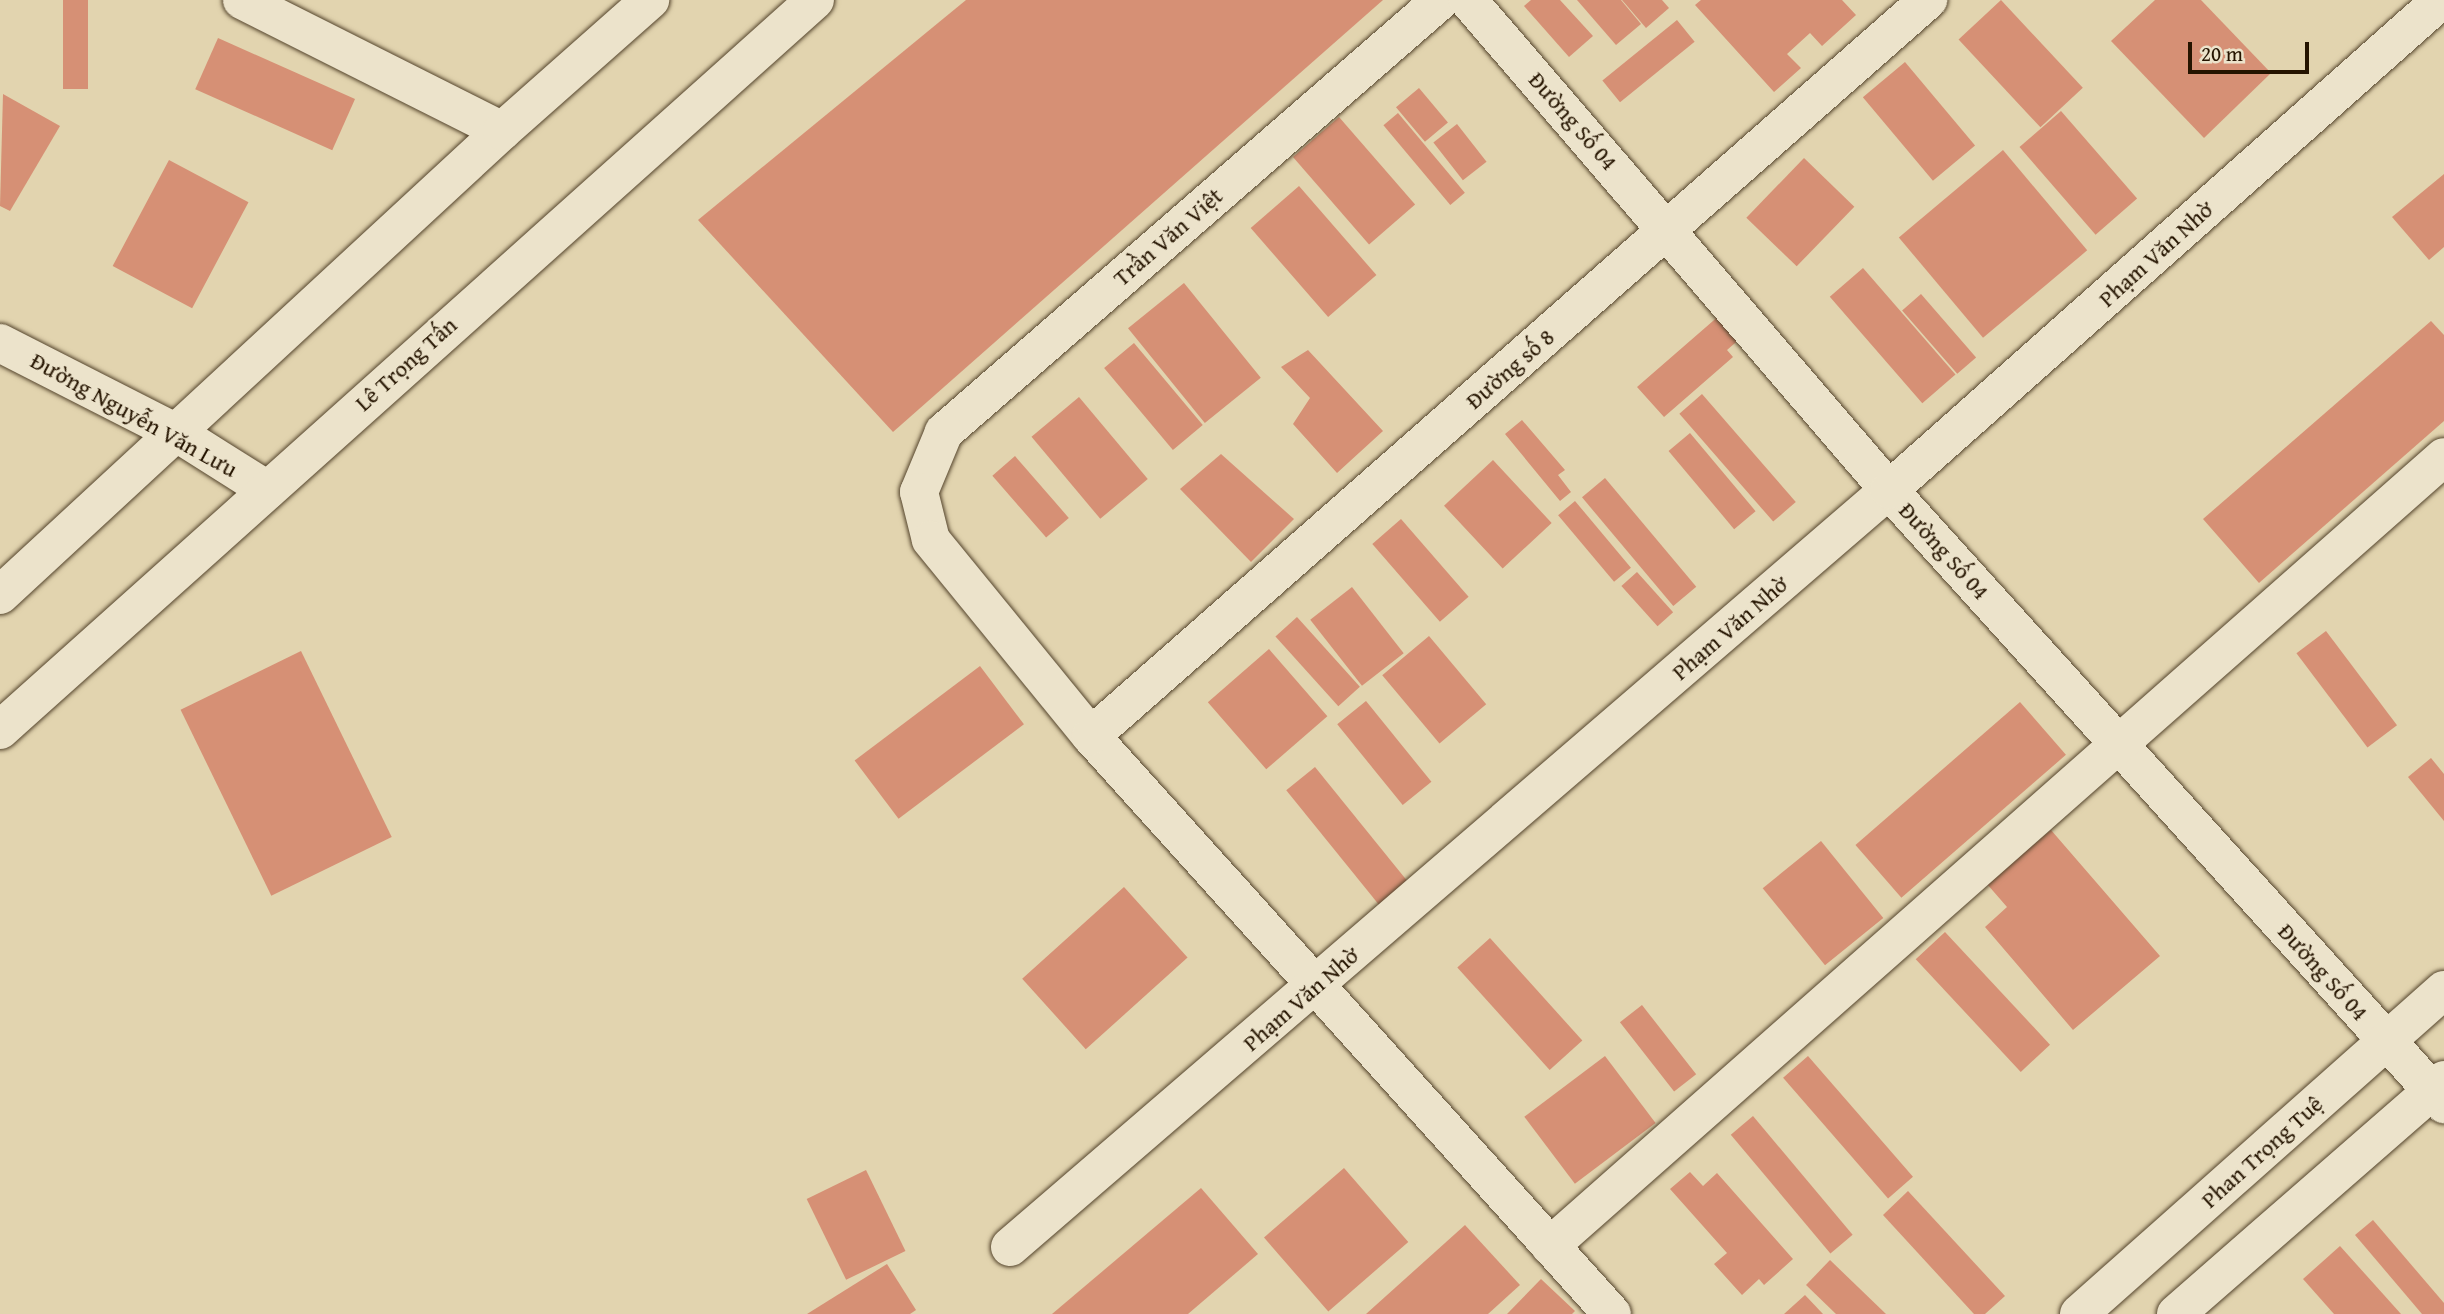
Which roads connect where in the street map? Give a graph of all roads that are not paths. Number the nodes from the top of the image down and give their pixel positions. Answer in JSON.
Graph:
{"nodes":[{"id":1,"x":242,"y":0,"type":"edge"},
{"id":2,"x":650,"y":0,"type":"edge"},
{"id":3,"x":815,"y":0,"type":"edge"},
{"id":4,"x":1441,"y":0,"type":"edge"},
{"id":5,"x":1468,"y":0,"type":"edge"},
{"id":6,"x":1928,"y":0,"type":"edge"},
{"id":7,"x":2441,"y":0,"type":"edge"},
{"id":8,"x":502,"y":131,"type":"junction"},
{"id":9,"x":1668,"y":230,"type":"junction"},
{"id":10,"x":0,"y":343,"type":"edge"},
{"id":11,"x":177,"y":433,"type":"junction"},
{"id":12,"x":2444,"y":457,"type":"edge"},
{"id":13,"x":267,"y":489,"type":"junction"},
{"id":14,"x":1889,"y":490,"type":"junction"},
{"id":15,"x":0,"y":595,"type":"edge"},
{"id":16,"x":0,"y":730,"type":"edge"},
{"id":17,"x":1091,"y":736,"type":"junction"},
{"id":18,"x":2120,"y":746,"type":"junction"},
{"id":19,"x":1315,"y":986,"type":"junction"},
{"id":20,"x":2444,"y":990,"type":"edge"},
{"id":21,"x":2386,"y":1041,"type":"junction"},
{"id":22,"x":2440,"y":1092,"type":"edge"},
{"id":23,"x":1550,"y":1246,"type":"junction"},
{"id":24,"x":1010,"y":1247,"type":"dead end"},
{"id":25,"x":1612,"y":1314,"type":"edge"},
{"id":26,"x":2079,"y":1314,"type":"edge"},
{"id":27,"x":2176,"y":1314,"type":"edge"}],
"edges":[{"from":1,"to":8,"type":"street"},
{"from":2,"to":8,"type":"street"},
{"from":3,"to":13,"type":"street","name":"Lê Trọng Tấn"},
{"from":4,"to":17,"type":"street","name":"Trần Văn Việt"},
{"from":5,"to":9,"type":"street","name":"Đường Số 04"},
{"from":6,"to":9,"type":"street","name":"Đường số 8"},
{"from":7,"to":14,"type":"street","name":"Phạm Văn Nhờ"},
{"from":8,"to":11,"type":"street"},
{"from":9,"to":14,"type":"street","name":"Đường Số 04"},
{"from":9,"to":17,"type":"street","name":"Đường số 8"},
{"from":10,"to":11,"type":"street","name":"Đường Nguyễn Văn Lưu"},
{"from":11,"to":13,"type":"street","name":"Đường Nguyễn Văn Lưu"},
{"from":11,"to":15,"type":"street"},
{"from":12,"to":18,"type":"street"},
{"from":13,"to":16,"type":"street","name":"Lê Trọng Tấn"},
{"from":14,"to":18,"type":"street","name":"Đường Số 04"},
{"from":14,"to":19,"type":"street","name":"Phạm Văn Nhờ"},
{"from":17,"to":19,"type":"street"},
{"from":18,"to":21,"type":"street","name":"Đường Số 04"},
{"from":18,"to":23,"type":"street"},
{"from":19,"to":23,"type":"street"},
{"from":19,"to":24,"type":"street","name":"Phạm Văn Nhờ"},
{"from":20,"to":21,"type":"street","name":"Phan Trọng Tuệ"},
{"from":21,"to":22,"type":"street","name":"Đường Số 04"},
{"from":21,"to":26,"type":"street","name":"Phan Trọng Tuệ"},
{"from":22,"to":27,"type":"street"},
{"from":23,"to":25,"type":"street"}]}
